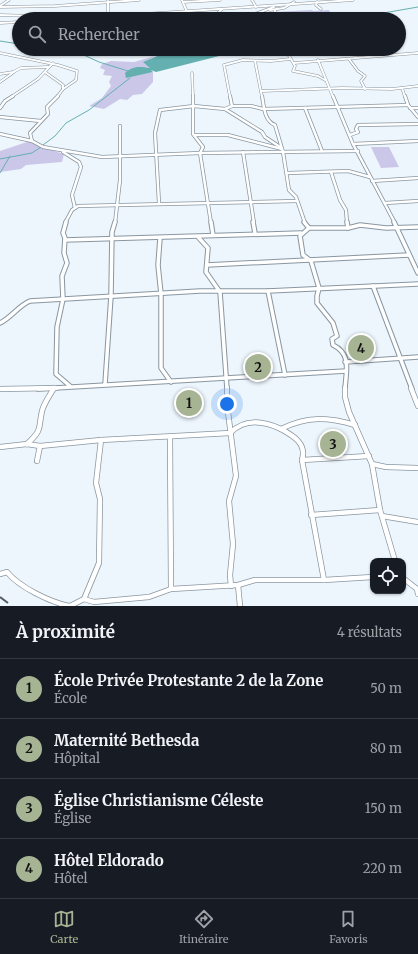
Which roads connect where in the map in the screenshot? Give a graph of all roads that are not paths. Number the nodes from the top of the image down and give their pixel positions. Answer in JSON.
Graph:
{"nodes":[{"id":1,"x":9,"y":0,"type":"edge"},
{"id":2,"x":139,"y":0,"type":"edge"},
{"id":3,"x":210,"y":0,"type":"edge"},
{"id":4,"x":220,"y":0,"type":"edge"},
{"id":5,"x":252,"y":0,"type":"edge"},
{"id":6,"x":298,"y":0,"type":"edge"},
{"id":7,"x":343,"y":0,"type":"edge"},
{"id":8,"x":353,"y":0,"type":"edge"},
{"id":9,"x":108,"y":1,"type":"edge"},
{"id":10,"x":182,"y":1,"type":"edge"},
{"id":11,"x":281,"y":1,"type":"dead end"},
{"id":12,"x":317,"y":1,"type":"edge"},
{"id":13,"x":294,"y":2,"type":"junction"},
{"id":14,"x":291,"y":4,"type":"junction"},
{"id":15,"x":0,"y":6,"type":"edge"},
{"id":16,"x":274,"y":6,"type":"junction"},
{"id":17,"x":256,"y":7,"type":"junction"},
{"id":18,"x":252,"y":8,"type":"junction"},
{"id":19,"x":222,"y":9,"type":"junction"},
{"id":20,"x":321,"y":9,"type":"dead end"},
{"id":21,"x":267,"y":10,"type":"junction"},
{"id":22,"x":275,"y":10,"type":"junction"},
{"id":23,"x":108,"y":12,"type":"edge"},
{"id":24,"x":187,"y":12,"type":"joint"},
{"id":25,"x":219,"y":12,"type":"edge"},
{"id":26,"x":261,"y":12,"type":"edge"},
{"id":27,"x":0,"y":15,"type":"edge"},
{"id":28,"x":12,"y":18,"type":"edge"},
{"id":29,"x":12,"y":22,"type":"edge"},
{"id":30,"x":0,"y":23,"type":"edge"},
{"id":31,"x":0,"y":53,"type":"edge"},
{"id":32,"x":418,"y":53,"type":"edge"},
{"id":33,"x":406,"y":54,"type":"edge"},
{"id":34,"x":12,"y":55,"type":"edge"},
{"id":35,"x":14,"y":56,"type":"edge"},
{"id":36,"x":288,"y":56,"type":"edge"},
{"id":37,"x":384,"y":56,"type":"edge"},
{"id":38,"x":290,"y":59,"type":"junction"},
{"id":39,"x":349,"y":59,"type":"junction"},
{"id":40,"x":284,"y":60,"type":"junction"},
{"id":41,"x":318,"y":60,"type":"junction"},
{"id":42,"x":255,"y":61,"type":"junction"},
{"id":43,"x":294,"y":62,"type":"junction"},
{"id":44,"x":53,"y":64,"type":"junction"},
{"id":45,"x":48,"y":67,"type":"junction"},
{"id":46,"x":45,"y":72,"type":"junction"},
{"id":47,"x":0,"y":73,"type":"edge"},
{"id":48,"x":192,"y":74,"type":"dead end"},
{"id":49,"x":7,"y":75,"type":"junction"},
{"id":50,"x":326,"y":80,"type":"junction"},
{"id":51,"x":0,"y":82,"type":"edge"},
{"id":52,"x":418,"y":86,"type":"edge"},
{"id":53,"x":402,"y":88,"type":"junction"},
{"id":54,"x":63,"y":89,"type":"junction"},
{"id":55,"x":365,"y":89,"type":"junction"},
{"id":56,"x":330,"y":90,"type":"junction"},
{"id":57,"x":262,"y":91,"type":"junction"},
{"id":58,"x":0,"y":100,"type":"edge"},
{"id":59,"x":4,"y":101,"type":"junction"},
{"id":60,"x":408,"y":105,"type":"junction"},
{"id":61,"x":194,"y":106,"type":"junction"},
{"id":62,"x":232,"y":106,"type":"junction"},
{"id":63,"x":338,"y":107,"type":"junction"},
{"id":64,"x":0,"y":108,"type":"edge"},
{"id":65,"x":305,"y":108,"type":"junction"},
{"id":66,"x":410,"y":108,"type":"junction"},
{"id":67,"x":418,"y":108,"type":"edge"},
{"id":68,"x":225,"y":109,"type":"junction"},
{"id":69,"x":265,"y":109,"type":"junction"},
{"id":70,"x":0,"y":117,"type":"edge"},
{"id":71,"x":418,"y":118,"type":"edge"},
{"id":72,"x":41,"y":121,"type":"junction"},
{"id":73,"x":418,"y":124,"type":"edge"},
{"id":74,"x":120,"y":126,"type":"dead end"},
{"id":75,"x":0,"y":134,"type":"edge"},
{"id":76,"x":195,"y":135,"type":"junction"},
{"id":77,"x":350,"y":135,"type":"junction"},
{"id":78,"x":32,"y":141,"type":"junction"},
{"id":79,"x":418,"y":141,"type":"edge"},
{"id":80,"x":354,"y":144,"type":"junction"},
{"id":81,"x":283,"y":150,"type":"junction"},
{"id":82,"x":322,"y":150,"type":"junction"},
{"id":83,"x":62,"y":151,"type":"junction"},
{"id":84,"x":358,"y":151,"type":"junction"},
{"id":85,"x":243,"y":152,"type":"junction"},
{"id":86,"x":200,"y":153,"type":"junction"},
{"id":87,"x":158,"y":154,"type":"junction"},
{"id":88,"x":120,"y":155,"type":"junction"},
{"id":89,"x":331,"y":172,"type":"junction"},
{"id":90,"x":288,"y":173,"type":"junction"},
{"id":91,"x":418,"y":178,"type":"edge"},
{"id":92,"x":371,"y":179,"type":"junction"},
{"id":93,"x":297,"y":201,"type":"junction"},
{"id":94,"x":418,"y":201,"type":"edge"},
{"id":95,"x":209,"y":202,"type":"junction"},
{"id":96,"x":249,"y":202,"type":"junction"},
{"id":97,"x":385,"y":203,"type":"junction"},
{"id":98,"x":160,"y":204,"type":"junction"},
{"id":99,"x":118,"y":206,"type":"junction"},
{"id":100,"x":75,"y":208,"type":"junction"},
{"id":101,"x":418,"y":226,"type":"edge"},
{"id":102,"x":310,"y":228,"type":"junction"},
{"id":103,"x":348,"y":228,"type":"junction"},
{"id":104,"x":396,"y":228,"type":"junction"},
{"id":105,"x":255,"y":233,"type":"junction"},
{"id":106,"x":301,"y":233,"type":"junction"},
{"id":107,"x":213,"y":235,"type":"junction"},
{"id":108,"x":198,"y":237,"type":"junction"},
{"id":109,"x":160,"y":238,"type":"junction"},
{"id":110,"x":65,"y":240,"type":"junction"},
{"id":111,"x":112,"y":240,"type":"junction"},
{"id":112,"x":409,"y":255,"type":"junction"},
{"id":113,"x":311,"y":261,"type":"junction"},
{"id":114,"x":207,"y":265,"type":"junction"},
{"id":115,"x":418,"y":272,"type":"edge"},
{"id":116,"x":418,"y":284,"type":"edge"},
{"id":117,"x":373,"y":286,"type":"junction"},
{"id":118,"x":319,"y":288,"type":"junction"},
{"id":119,"x":268,"y":291,"type":"junction"},
{"id":120,"x":220,"y":292,"type":"junction"},
{"id":121,"x":161,"y":294,"type":"junction"},
{"id":122,"x":112,"y":296,"type":"junction"},
{"id":123,"x":63,"y":299,"type":"junction"},
{"id":124,"x":0,"y":323,"type":"edge"},
{"id":125,"x":418,"y":357,"type":"edge"},
{"id":126,"x":401,"y":358,"type":"junction"},
{"id":127,"x":345,"y":362,"type":"junction"},
{"id":128,"x":346,"y":371,"type":"junction"},
{"id":129,"x":285,"y":375,"type":"junction"},
{"id":130,"x":227,"y":378,"type":"junction"},
{"id":131,"x":171,"y":382,"type":"junction"},
{"id":132,"x":105,"y":384,"type":"junction"},
{"id":133,"x":70,"y":386,"type":"junction"},
{"id":134,"x":54,"y":388,"type":"junction"},
{"id":135,"x":0,"y":389,"type":"edge"},
{"id":136,"x":418,"y":406,"type":"edge"},
{"id":137,"x":355,"y":425,"type":"junction"},
{"id":138,"x":281,"y":428,"type":"junction"},
{"id":139,"x":230,"y":433,"type":"junction"},
{"id":140,"x":170,"y":437,"type":"junction"},
{"id":141,"x":102,"y":440,"type":"junction"},
{"id":142,"x":27,"y":444,"type":"junction"},
{"id":143,"x":40,"y":446,"type":"junction"},
{"id":144,"x":0,"y":447,"type":"edge"},
{"id":145,"x":369,"y":456,"type":"junction"},
{"id":146,"x":302,"y":460,"type":"junction"},
{"id":147,"x":37,"y":461,"type":"dead end"},
{"id":148,"x":372,"y":464,"type":"junction"},
{"id":149,"x":418,"y":468,"type":"edge"},
{"id":150,"x":380,"y":510,"type":"junction"},
{"id":151,"x":311,"y":515,"type":"junction"},
{"id":152,"x":382,"y":516,"type":"junction"},
{"id":153,"x":418,"y":522,"type":"edge"},
{"id":154,"x":394,"y":558,"type":"edge"},
{"id":155,"x":0,"y":574,"type":"edge"},
{"id":156,"x":370,"y":577,"type":"edge"},
{"id":157,"x":324,"y":580,"type":"junction"},
{"id":158,"x":406,"y":581,"type":"edge"},
{"id":159,"x":231,"y":586,"type":"junction"},
{"id":160,"x":238,"y":586,"type":"junction"},
{"id":161,"x":171,"y":588,"type":"junction"},
{"id":162,"x":418,"y":591,"type":"edge"},
{"id":163,"x":84,"y":599,"type":"junction"},
{"id":164,"x":70,"y":606,"type":"edge"},
{"id":165,"x":240,"y":606,"type":"edge"}],
"edges":[{"from":1,"to":15,"type":"street"},
{"from":2,"to":9,"type":"street"},
{"from":3,"to":4,"type":"street"},
{"from":3,"to":10,"type":"street"},
{"from":5,"to":17,"type":"street"},
{"from":6,"to":13,"type":"street"},
{"from":7,"to":8,"type":"street"},
{"from":7,"to":12,"type":"street"},
{"from":9,"to":15,"type":"street"},
{"from":9,"to":23,"type":"street"},
{"from":10,"to":24,"type":"street"},
{"from":11,"to":16,"type":"street"},
{"from":12,"to":14,"type":"street"},
{"from":12,"to":20,"type":"street"},
{"from":13,"to":14,"type":"street"},
{"from":13,"to":16,"type":"street"},
{"from":14,"to":16,"type":"street"},
{"from":14,"to":22,"type":"street"},
{"from":16,"to":17,"type":"street"},
{"from":16,"to":21,"type":"street"},
{"from":16,"to":22,"type":"street"},
{"from":17,"to":18,"type":"street"},
{"from":18,"to":19,"type":"street"},
{"from":18,"to":21,"type":"street"},
{"from":19,"to":24,"type":"street"},
{"from":19,"to":25,"type":"street"},
{"from":21,"to":22,"type":"street"},
{"from":21,"to":26,"type":"street"},
{"from":27,"to":28,"type":"street"},
{"from":29,"to":30,"type":"street"},
{"from":31,"to":34,"type":"street"},
{"from":32,"to":33,"type":"street"},
{"from":35,"to":44,"type":"street"},
{"from":36,"to":38,"type":"street"},
{"from":37,"to":39,"type":"street"},
{"from":38,"to":40,"type":"street"},
{"from":38,"to":43,"type":"street"},
{"from":39,"to":41,"type":"street"},
{"from":39,"to":55,"type":"street"},
{"from":40,"to":42,"type":"street"},
{"from":40,"to":43,"type":"street"},
{"from":41,"to":43,"type":"street"},
{"from":41,"to":50,"type":"street"},
{"from":42,"to":57,"type":"street"},
{"from":42,"to":62,"type":"street"},
{"from":43,"to":50,"type":"street"},
{"from":44,"to":45,"type":"street"},
{"from":44,"to":54,"type":"street"},
{"from":45,"to":46,"type":"street"},
{"from":45,"to":49,"type":"street"},
{"from":46,"to":54,"type":"street"},
{"from":46,"to":59,"type":"street"},
{"from":47,"to":49,"type":"street"},
{"from":48,"to":61,"type":"street"},
{"from":49,"to":51,"type":"street"},
{"from":50,"to":56,"type":"street"},
{"from":52,"to":53,"type":"street"},
{"from":53,"to":55,"type":"street"},
{"from":53,"to":60,"type":"street"},
{"from":54,"to":72,"type":"street"},
{"from":55,"to":56,"type":"street"},
{"from":56,"to":57,"type":"street"},
{"from":56,"to":63,"type":"street"},
{"from":57,"to":69,"type":"street"},
{"from":58,"to":59,"type":"street"},
{"from":59,"to":64,"type":"street"},
{"from":60,"to":63,"type":"street"},
{"from":60,"to":66,"type":"street"},
{"from":61,"to":68,"type":"street"},
{"from":61,"to":76,"type":"street"},
{"from":61,"to":87,"type":"street"},
{"from":62,"to":68,"type":"street"},
{"from":62,"to":69,"type":"street"},
{"from":63,"to":65,"type":"street"},
{"from":63,"to":77,"type":"street"},
{"from":65,"to":69,"type":"street"},
{"from":65,"to":82,"type":"street"},
{"from":66,"to":67,"type":"street"},
{"from":66,"to":71,"type":"street"},
{"from":68,"to":81,"type":"street"},
{"from":69,"to":81,"type":"street"},
{"from":70,"to":72,"type":"street"},
{"from":72,"to":78,"type":"street"},
{"from":73,"to":77,"type":"street"},
{"from":74,"to":88,"type":"street"},
{"from":75,"to":78,"type":"street"},
{"from":76,"to":81,"type":"street"},
{"from":76,"to":86,"type":"street"},
{"from":77,"to":80,"type":"street"},
{"from":78,"to":83,"type":"street"},
{"from":79,"to":80,"type":"street"},
{"from":80,"to":84,"type":"street"},
{"from":81,"to":82,"type":"street"},
{"from":81,"to":85,"type":"street"},
{"from":81,"to":90,"type":"street"},
{"from":82,"to":84,"type":"street"},
{"from":83,"to":88,"type":"street"},
{"from":83,"to":100,"type":"street"},
{"from":84,"to":92,"type":"street"},
{"from":85,"to":86,"type":"street"},
{"from":85,"to":96,"type":"street"},
{"from":86,"to":87,"type":"street"},
{"from":86,"to":95,"type":"street"},
{"from":87,"to":88,"type":"street"},
{"from":87,"to":98,"type":"street"},
{"from":88,"to":99,"type":"street"},
{"from":89,"to":90,"type":"street"},
{"from":89,"to":92,"type":"street"},
{"from":89,"to":103,"type":"street"},
{"from":90,"to":93,"type":"street"},
{"from":91,"to":92,"type":"street"},
{"from":92,"to":97,"type":"street"},
{"from":93,"to":96,"type":"street"},
{"from":93,"to":102,"type":"street"},
{"from":94,"to":97,"type":"street"},
{"from":95,"to":96,"type":"street"},
{"from":95,"to":98,"type":"street"},
{"from":95,"to":107,"type":"street"},
{"from":96,"to":105,"type":"street"},
{"from":97,"to":104,"type":"street"},
{"from":98,"to":99,"type":"street"},
{"from":99,"to":100,"type":"street"},
{"from":99,"to":111,"type":"street"},
{"from":100,"to":110,"type":"street"},
{"from":101,"to":104,"type":"street"},
{"from":102,"to":103,"type":"street"},
{"from":102,"to":106,"type":"street"},
{"from":103,"to":104,"type":"street"},
{"from":104,"to":112,"type":"street"},
{"from":105,"to":106,"type":"street"},
{"from":105,"to":107,"type":"street"},
{"from":106,"to":113,"type":"street"},
{"from":107,"to":108,"type":"street"},
{"from":108,"to":109,"type":"street"},
{"from":108,"to":114,"type":"street"},
{"from":109,"to":111,"type":"street"},
{"from":109,"to":121,"type":"street"},
{"from":110,"to":111,"type":"street"},
{"from":110,"to":123,"type":"street"},
{"from":111,"to":122,"type":"street"},
{"from":112,"to":113,"type":"street"},
{"from":112,"to":115,"type":"street"},
{"from":113,"to":114,"type":"street"},
{"from":113,"to":118,"type":"street"},
{"from":114,"to":120,"type":"street"},
{"from":116,"to":117,"type":"street"},
{"from":117,"to":118,"type":"street"},
{"from":117,"to":126,"type":"street"},
{"from":118,"to":119,"type":"street"},
{"from":118,"to":127,"type":"street"},
{"from":119,"to":120,"type":"street"},
{"from":119,"to":129,"type":"street"},
{"from":120,"to":121,"type":"street"},
{"from":120,"to":130,"type":"street"},
{"from":121,"to":122,"type":"street"},
{"from":121,"to":131,"type":"street"},
{"from":122,"to":123,"type":"street"},
{"from":122,"to":132,"type":"street"},
{"from":123,"to":124,"type":"street"},
{"from":123,"to":133,"type":"street"},
{"from":125,"to":126,"type":"street"},
{"from":126,"to":127,"type":"street"},
{"from":126,"to":136,"type":"street"},
{"from":127,"to":128,"type":"street"},
{"from":128,"to":129,"type":"street"},
{"from":128,"to":137,"type":"street"},
{"from":129,"to":130,"type":"street"},
{"from":130,"to":131,"type":"street"},
{"from":130,"to":139,"type":"street"},
{"from":131,"to":132,"type":"street"},
{"from":132,"to":133,"type":"street"},
{"from":133,"to":134,"type":"street"},
{"from":134,"to":135,"type":"street"},
{"from":134,"to":142,"type":"street"},
{"from":137,"to":138,"type":"street"},
{"from":137,"to":145,"type":"street"},
{"from":138,"to":139,"type":"street"},
{"from":138,"to":146,"type":"street"},
{"from":139,"to":140,"type":"street"},
{"from":139,"to":159,"type":"street"},
{"from":140,"to":141,"type":"street"},
{"from":140,"to":161,"type":"street"},
{"from":141,"to":143,"type":"street"},
{"from":141,"to":163,"type":"street"},
{"from":142,"to":143,"type":"street"},
{"from":142,"to":144,"type":"street"},
{"from":143,"to":147,"type":"street"},
{"from":145,"to":146,"type":"street"},
{"from":145,"to":148,"type":"street"},
{"from":146,"to":151,"type":"street"},
{"from":148,"to":149,"type":"street"},
{"from":148,"to":150,"type":"street"},
{"from":150,"to":151,"type":"street"},
{"from":150,"to":152,"type":"street"},
{"from":151,"to":157,"type":"street"},
{"from":152,"to":153,"type":"street"},
{"from":152,"to":154,"type":"street"},
{"from":155,"to":164,"type":"street"},
{"from":156,"to":157,"type":"street"},
{"from":157,"to":160,"type":"street"},
{"from":158,"to":162,"type":"street"},
{"from":159,"to":160,"type":"street"},
{"from":159,"to":161,"type":"street"},
{"from":160,"to":165,"type":"street"},
{"from":161,"to":163,"type":"street"},
{"from":163,"to":164,"type":"street"}]}
